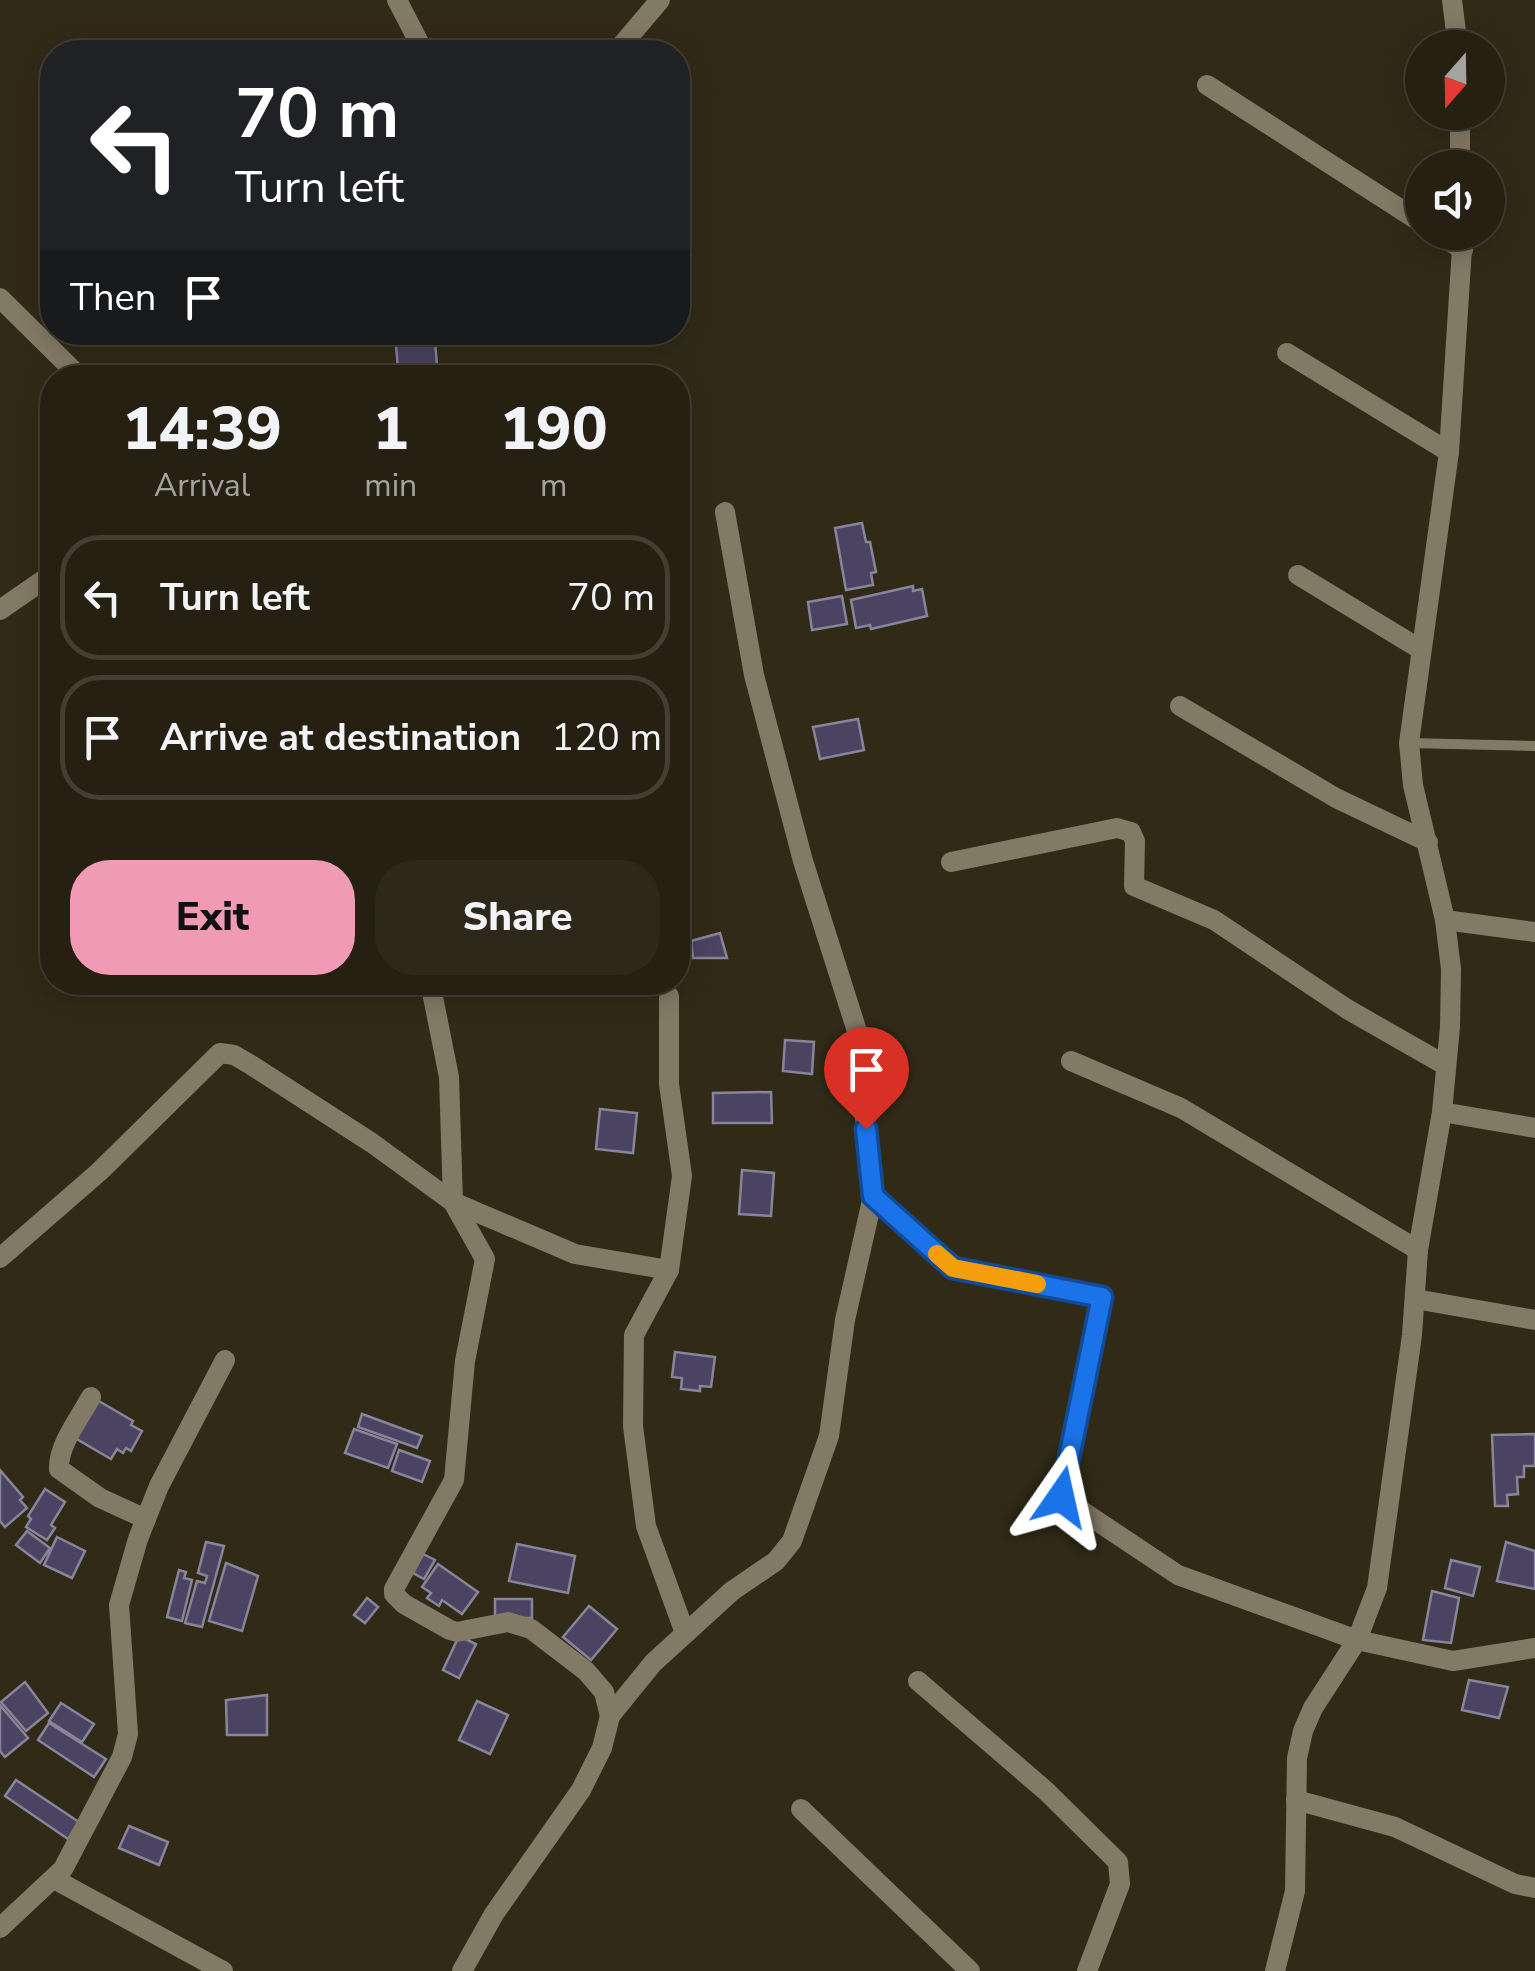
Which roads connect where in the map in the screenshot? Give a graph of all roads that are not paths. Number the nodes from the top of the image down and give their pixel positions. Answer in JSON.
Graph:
{"nodes":[{"id":1,"x":396,"y":0,"type":"edge"},
{"id":2,"x":660,"y":0,"type":"edge"},
{"id":3,"x":1452,"y":0,"type":"edge"},
{"id":4,"x":1456,"y":30,"type":"edge"},
{"id":5,"x":418,"y":40,"type":"edge"},
{"id":6,"x":626,"y":40,"type":"edge"},
{"id":7,"x":1207,"y":85,"type":"dead end"},
{"id":8,"x":1405,"y":213,"type":"edge"},
{"id":9,"x":1462,"y":250,"type":"edge"},
{"id":10,"x":0,"y":298,"type":"edge"},
{"id":11,"x":40,"y":338,"type":"edge"},
{"id":12,"x":48,"y":345,"type":"edge"},
{"id":13,"x":1287,"y":352,"type":"dead end"},
{"id":14,"x":68,"y":365,"type":"edge"},
{"id":15,"x":1449,"y":452,"type":"junction"},
{"id":16,"x":725,"y":512,"type":"dead end"},
{"id":17,"x":1298,"y":575,"type":"dead end"},
{"id":18,"x":40,"y":582,"type":"edge"},
{"id":19,"x":0,"y":610,"type":"edge"},
{"id":20,"x":1420,"y":649,"type":"junction"},
{"id":21,"x":1180,"y":706,"type":"dead end"},
{"id":22,"x":1409,"y":743,"type":"junction"},
{"id":23,"x":1535,"y":746,"type":"edge"},
{"id":24,"x":1428,"y":842,"type":"junction"},
{"id":25,"x":951,"y":862,"type":"dead end"},
{"id":26,"x":1445,"y":920,"type":"junction"},
{"id":27,"x":1535,"y":932,"type":"edge"},
{"id":28,"x":432,"y":995,"type":"edge"},
{"id":29,"x":669,"y":996,"type":"dead end"},
{"id":30,"x":1071,"y":1061,"type":"dead end"},
{"id":31,"x":1446,"y":1065,"type":"junction"},
{"id":32,"x":1442,"y":1112,"type":"junction"},
{"id":33,"x":1535,"y":1128,"type":"edge"},
{"id":34,"x":873,"y":1196,"type":"junction"},
{"id":35,"x":452,"y":1202,"type":"junction"},
{"id":36,"x":1418,"y":1250,"type":"junction"},
{"id":37,"x":0,"y":1258,"type":"edge"},
{"id":38,"x":668,"y":1270,"type":"junction"},
{"id":39,"x":1415,"y":1299,"type":"junction"},
{"id":40,"x":1535,"y":1320,"type":"edge"},
{"id":41,"x":225,"y":1360,"type":"dead end"},
{"id":42,"x":91,"y":1398,"type":"dead end"},
{"id":43,"x":146,"y":1519,"type":"junction"},
{"id":44,"x":685,"y":1633,"type":"junction"},
{"id":45,"x":1357,"y":1640,"type":"junction"},
{"id":46,"x":1535,"y":1648,"type":"edge"},
{"id":47,"x":918,"y":1681,"type":"dead end"},
{"id":48,"x":610,"y":1716,"type":"junction"},
{"id":49,"x":1296,"y":1800,"type":"junction"},
{"id":50,"x":801,"y":1809,"type":"dead end"},
{"id":51,"x":54,"y":1879,"type":"junction"},
{"id":52,"x":1535,"y":1888,"type":"edge"},
{"id":53,"x":0,"y":1928,"type":"edge"},
{"id":54,"x":223,"y":1971,"type":"edge"},
{"id":55,"x":462,"y":1971,"type":"edge"},
{"id":56,"x":970,"y":1971,"type":"edge"},
{"id":57,"x":1087,"y":1971,"type":"edge"},
{"id":58,"x":1275,"y":1971,"type":"edge"}],
"edges":[{"from":1,"to":5,"type":"street"},
{"from":2,"to":6,"type":"street"},
{"from":3,"to":4,"type":"street"},
{"from":7,"to":8,"type":"street"},
{"from":9,"to":15,"type":"street"},
{"from":10,"to":11,"type":"street"},
{"from":12,"to":14,"type":"street"},
{"from":13,"to":15,"type":"street"},
{"from":15,"to":20,"type":"street"},
{"from":16,"to":34,"type":"street"},
{"from":17,"to":20,"type":"street"},
{"from":18,"to":19,"type":"street"},
{"from":20,"to":22,"type":"street"},
{"from":21,"to":24,"type":"street"},
{"from":22,"to":23,"type":"lane"},
{"from":22,"to":24,"type":"street"},
{"from":24,"to":26,"type":"street"},
{"from":25,"to":31,"type":"street"},
{"from":26,"to":27,"type":"street"},
{"from":26,"to":31,"type":"street"},
{"from":28,"to":35,"type":"street"},
{"from":29,"to":38,"type":"street"},
{"from":30,"to":36,"type":"street"},
{"from":31,"to":32,"type":"street"},
{"from":32,"to":33,"type":"street"},
{"from":32,"to":36,"type":"street"},
{"from":34,"to":44,"type":"street"},
{"from":34,"to":45,"type":"street"},
{"from":35,"to":37,"type":"street"},
{"from":35,"to":38,"type":"street"},
{"from":35,"to":48,"type":"street"},
{"from":36,"to":39,"type":"street"},
{"from":38,"to":44,"type":"street"},
{"from":39,"to":40,"type":"street"},
{"from":39,"to":45,"type":"street"},
{"from":41,"to":43,"type":"street"},
{"from":42,"to":43,"type":"street"},
{"from":43,"to":51,"type":"street"},
{"from":44,"to":48,"type":"street"},
{"from":45,"to":46,"type":"street"},
{"from":45,"to":49,"type":"street"},
{"from":47,"to":57,"type":"street"},
{"from":48,"to":55,"type":"street"},
{"from":49,"to":52,"type":"street"},
{"from":49,"to":58,"type":"street"},
{"from":50,"to":56,"type":"street"},
{"from":51,"to":53,"type":"street"},
{"from":51,"to":54,"type":"street"}]}
